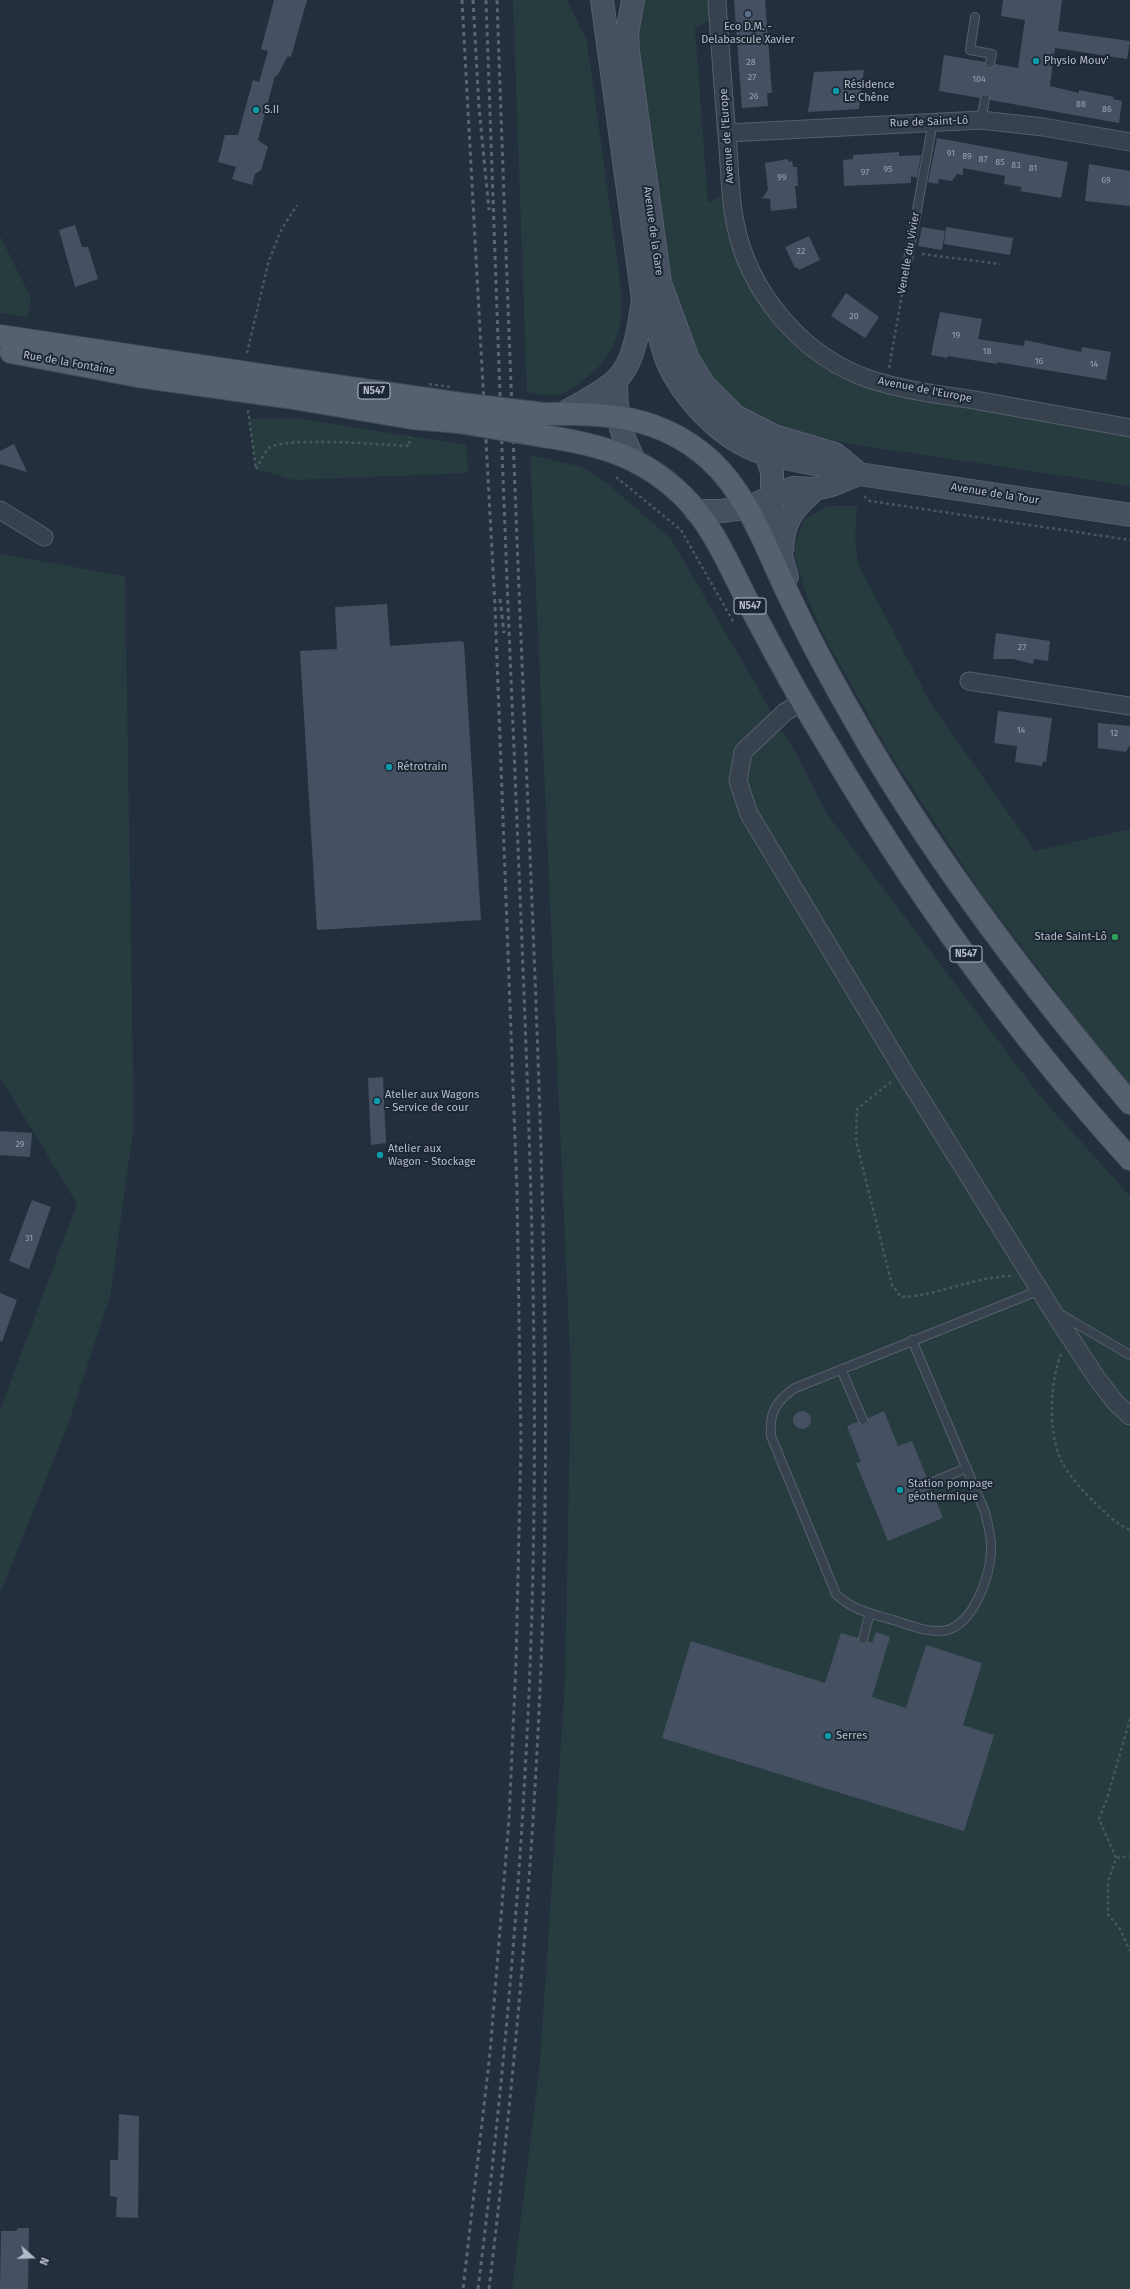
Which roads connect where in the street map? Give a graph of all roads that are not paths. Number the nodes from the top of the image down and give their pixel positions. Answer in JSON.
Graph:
{"nodes":[{"id":1,"x":602,"y":0,"type":"edge"},
{"id":2,"x":633,"y":0,"type":"edge"},
{"id":3,"x":717,"y":0,"type":"edge"},
{"id":4,"x":975,"y":17,"type":"dead end"},
{"id":5,"x":990,"y":63,"type":"dead end"},
{"id":6,"x":984,"y":99,"type":"dead end"},
{"id":7,"x":981,"y":120,"type":"junction"},
{"id":8,"x":933,"y":121,"type":"junction"},
{"id":9,"x":727,"y":132,"type":"junction"},
{"id":10,"x":1130,"y":142,"type":"edge"},
{"id":11,"x":909,"y":256,"type":"road end"},
{"id":12,"x":643,"y":300,"type":"junction"},
{"id":13,"x":0,"y":336,"type":"edge"},
{"id":14,"x":0,"y":350,"type":"edge"},
{"id":15,"x":667,"y":363,"type":"junction"},
{"id":16,"x":139,"y":366,"type":"junction"},
{"id":17,"x":621,"y":373,"type":"junction"},
{"id":18,"x":287,"y":388,"type":"junction"},
{"id":19,"x":460,"y":413,"type":"junction"},
{"id":20,"x":553,"y":414,"type":"junction"},
{"id":21,"x":616,"y":416,"type":"junction"},
{"id":22,"x":1130,"y":428,"type":"edge"},
{"id":23,"x":758,"y":429,"type":"junction"},
{"id":24,"x":766,"y":454,"type":"junction"},
{"id":25,"x":634,"y":460,"type":"junction"},
{"id":26,"x":852,"y":477,"type":"junction"},
{"id":27,"x":815,"y":489,"type":"junction"},
{"id":28,"x":771,"y":499,"type":"junction"},
{"id":29,"x":746,"y":508,"type":"junction"},
{"id":30,"x":0,"y":510,"type":"edge"},
{"id":31,"x":696,"y":511,"type":"junction"},
{"id":32,"x":1130,"y":515,"type":"edge"},
{"id":33,"x":44,"y":537,"type":"dead end"},
{"id":34,"x":781,"y":554,"type":"junction"},
{"id":35,"x":793,"y":605,"type":"junction"},
{"id":36,"x":969,"y":681,"type":"dead end"},
{"id":37,"x":802,"y":702,"type":"junction"},
{"id":38,"x":1130,"y":706,"type":"edge"},
{"id":39,"x":1130,"y":1103,"type":"edge"},
{"id":40,"x":1130,"y":1159,"type":"edge"},
{"id":41,"x":1040,"y":1290,"type":"junction"},
{"id":42,"x":1052,"y":1310,"type":"junction"},
{"id":43,"x":912,"y":1340,"type":"junction"},
{"id":44,"x":1130,"y":1355,"type":"edge"},
{"id":45,"x":841,"y":1369,"type":"junction"},
{"id":46,"x":1130,"y":1416,"type":"edge"},
{"id":47,"x":863,"y":1420,"type":"dead end"},
{"id":48,"x":966,"y":1468,"type":"junction"},
{"id":49,"x":930,"y":1483,"type":"dead end"},
{"id":50,"x":870,"y":1613,"type":"junction"},
{"id":51,"x":863,"y":1639,"type":"dead end"}],
"edges":[{"from":1,"to":12,"type":"street","name":"Avenue de la Gare"},
{"from":2,"to":23,"type":"street","name":"Avenue de la Gare"},
{"from":3,"to":9,"type":"street","name":"Avenue de l'Europe"},
{"from":4,"to":5,"type":"lane"},
{"from":6,"to":7,"type":"lane"},
{"from":7,"to":8,"type":"street","name":"Rue de Saint-Lô"},
{"from":7,"to":10,"type":"street","name":"Rue de Saint-Lô"},
{"from":8,"to":9,"type":"street","name":"Rue de Saint-Lô"},
{"from":8,"to":11,"type":"lane","name":"Venelle du Vivier"},
{"from":9,"to":22,"type":"street","name":"Avenue de l'Europe"},
{"from":12,"to":15,"type":"street","name":"Avenue de la Gare"},
{"from":12,"to":17,"type":"street","name":"Avenue de la Gare"},
{"from":13,"to":16,"type":"main road","number":"N547"},
{"from":14,"to":16,"type":"main road","name":"Rue de la Fontaine","number":"N547"},
{"from":15,"to":17,"type":"street"},
{"from":15,"to":24,"type":"street","name":"Avenue de la Gare"},
{"from":16,"to":18,"type":"main road","number":"N547","bridge":true},
{"from":17,"to":20,"type":"street"},
{"from":17,"to":21,"type":"street","name":"Avenue de la Gare"},
{"from":18,"to":19,"type":"main road","number":"N547"},
{"from":18,"to":19,"type":"main road","number":"N547"},
{"from":19,"to":20,"type":"main road","number":"N547","bridge":true},
{"from":19,"to":25,"type":"main road","number":"N547","bridge":true},
{"from":20,"to":21,"type":"main road","number":"N547"},
{"from":21,"to":25,"type":"street","name":"Avenue de la Gare"},
{"from":21,"to":29,"type":"main road","number":"N547"},
{"from":23,"to":24,"type":"street"},
{"from":23,"to":26,"type":"street"},
{"from":24,"to":26,"type":"street","name":"Avenue de la Tour"},
{"from":24,"to":28,"type":"street"},
{"from":25,"to":31,"type":"main road","number":"N547"},
{"from":26,"to":27,"type":"street","name":"Avenue de la Tour"},
{"from":26,"to":32,"type":"street","name":"Avenue de la Tour"},
{"from":27,"to":28,"type":"street","name":"Avenue de la Tour"},
{"from":27,"to":34,"type":"street","name":"Avenue de la Tour"},
{"from":28,"to":29,"type":"street","name":"Avenue de la Tour"},
{"from":28,"to":34,"type":"street"},
{"from":29,"to":31,"type":"street","name":"Avenue de la Tour"},
{"from":29,"to":35,"type":"main road","number":"N547"},
{"from":30,"to":33,"type":"street"},
{"from":31,"to":37,"type":"main road","number":"N547"},
{"from":34,"to":35,"type":"street"},
{"from":35,"to":39,"type":"main road","number":"N547"},
{"from":36,"to":38,"type":"street"},
{"from":37,"to":40,"type":"main road","number":"N547"},
{"from":37,"to":41,"type":"street"},
{"from":41,"to":42,"type":"street"},
{"from":41,"to":43,"type":"lane"},
{"from":42,"to":44,"type":"lane"},
{"from":42,"to":46,"type":"street"},
{"from":43,"to":45,"type":"lane"},
{"from":43,"to":48,"type":"lane"},
{"from":45,"to":47,"type":"lane"},
{"from":45,"to":50,"type":"lane"},
{"from":48,"to":49,"type":"lane"},
{"from":48,"to":50,"type":"lane"},
{"from":50,"to":51,"type":"lane"}]}
